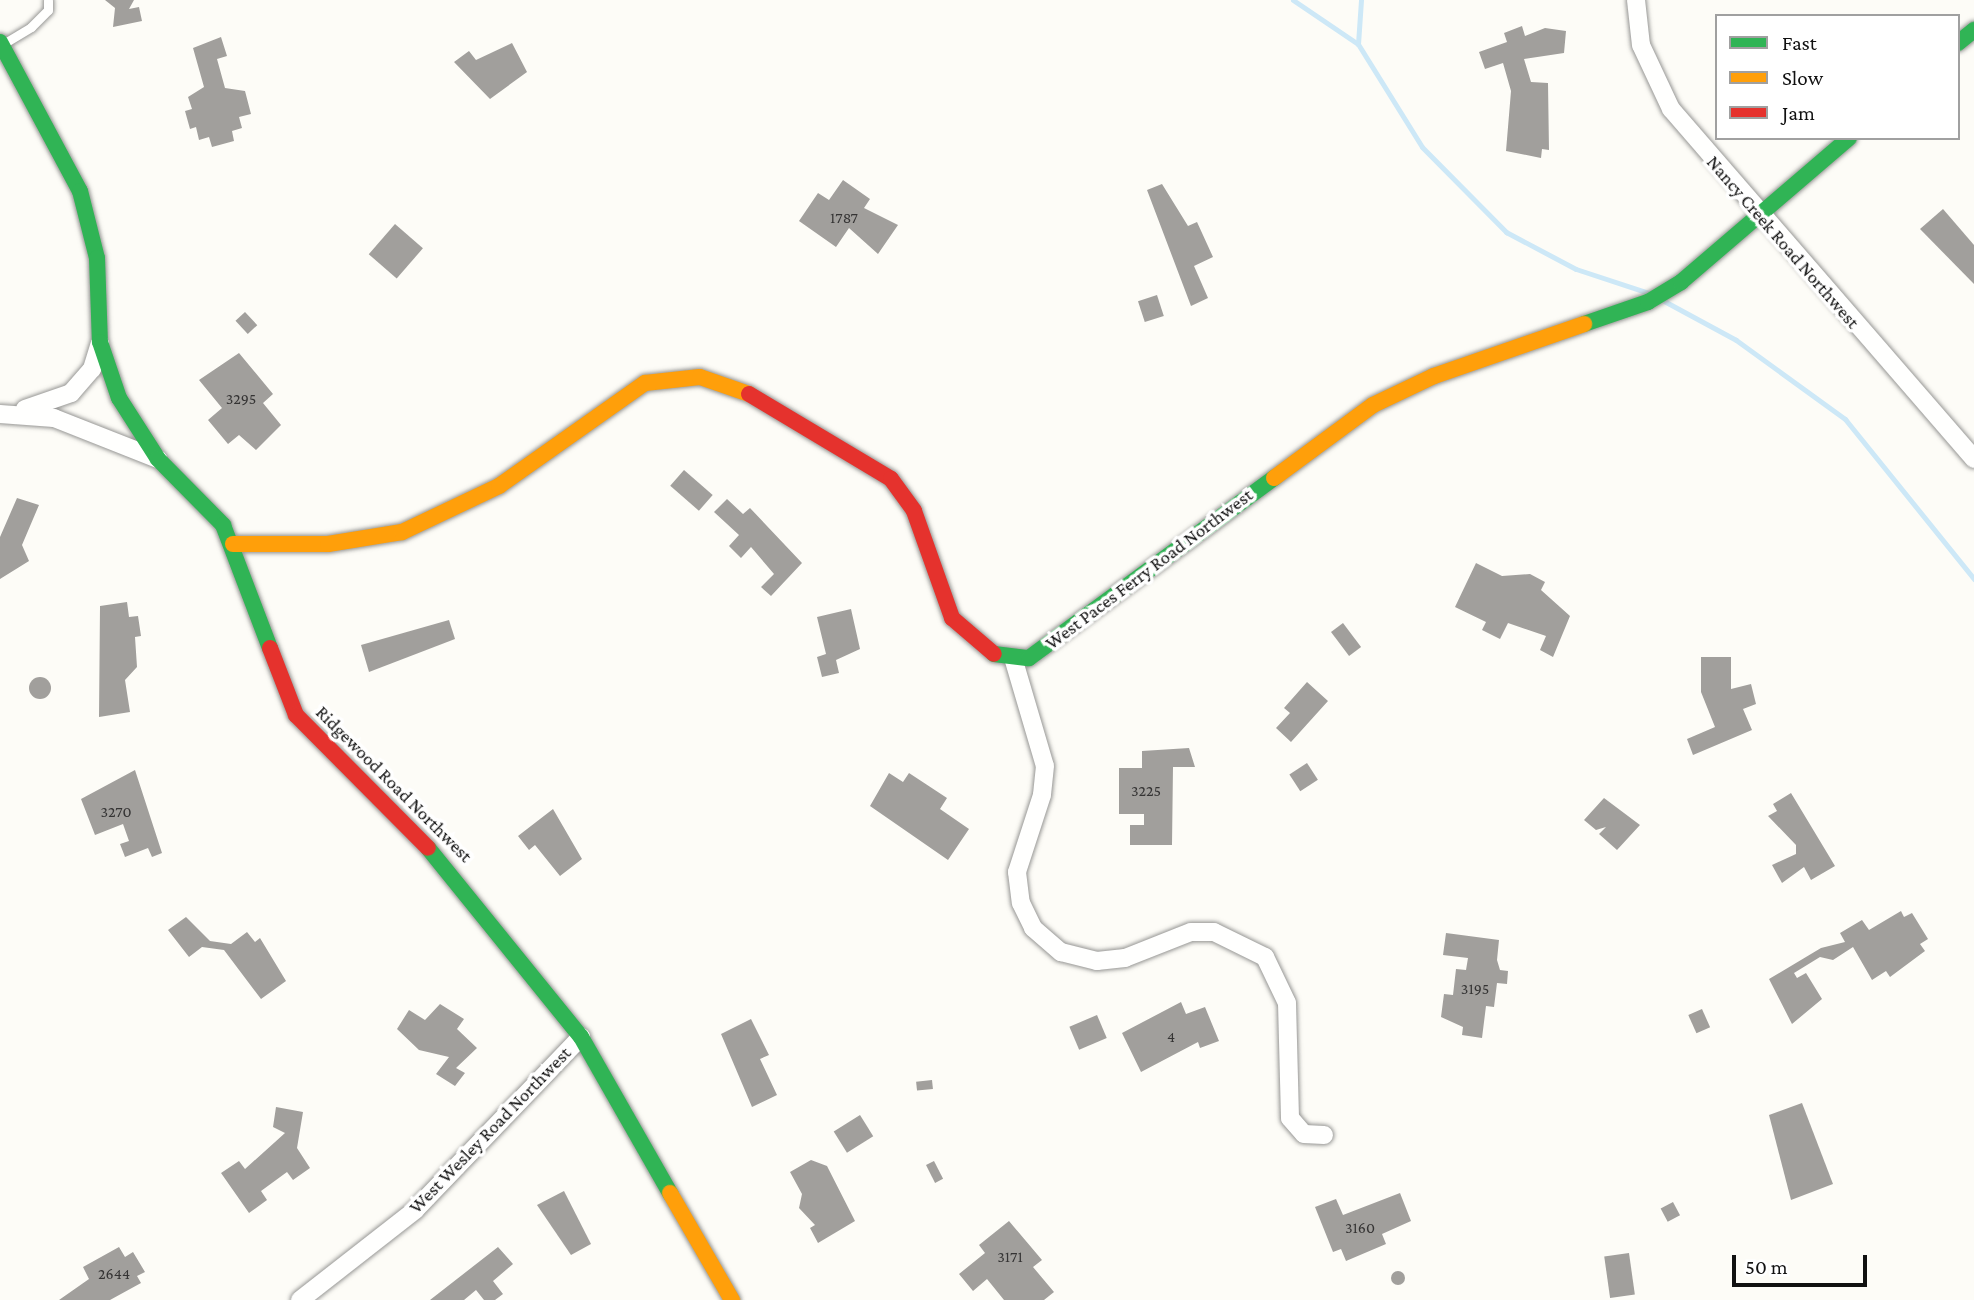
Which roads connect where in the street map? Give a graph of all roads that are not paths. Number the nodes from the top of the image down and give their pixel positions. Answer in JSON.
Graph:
{"nodes":[{"id":1,"x":48,"y":0,"type":"edge"},
{"id":2,"x":1636,"y":0,"type":"edge"},
{"id":3,"x":1974,"y":30,"type":"edge"},
{"id":4,"x":1960,"y":41,"type":"edge"},
{"id":5,"x":1,"y":43,"type":"edge"},
{"id":6,"x":1847,"y":140,"type":"edge"},
{"id":7,"x":1759,"y":217,"type":"junction"},
{"id":8,"x":100,"y":342,"type":"junction"},
{"id":9,"x":2,"y":414,"type":"edge"},
{"id":10,"x":158,"y":459,"type":"junction"},
{"id":11,"x":1974,"y":460,"type":"edge"},
{"id":12,"x":233,"y":544,"type":"junction"},
{"id":13,"x":1014,"y":661,"type":"junction"},
{"id":14,"x":581,"y":1037,"type":"junction"},
{"id":15,"x":1324,"y":1135,"type":"dead end"},
{"id":16,"x":300,"y":1300,"type":"edge"},
{"id":17,"x":732,"y":1300,"type":"edge"}],
"edges":[{"from":1,"to":5,"type":"lane"},
{"from":2,"to":7,"type":"street","name":"Nancy Creek Road Northwest"},
{"from":3,"to":4,"type":"street"},
{"from":5,"to":8,"type":"street","name":"Ridgewood Road Northwest"},
{"from":6,"to":7,"type":"street","name":"West Paces Ferry Road Northwest"},
{"from":7,"to":11,"type":"street","name":"Nancy Creek Road Northwest"},
{"from":7,"to":13,"type":"street","name":"West Paces Ferry Road Northwest"},
{"from":8,"to":9,"type":"street"},
{"from":8,"to":10,"type":"street","name":"Ridgewood Road Northwest"},
{"from":9,"to":10,"type":"street"},
{"from":10,"to":12,"type":"street","name":"Ridgewood Road Northwest"},
{"from":12,"to":13,"type":"street"},
{"from":12,"to":14,"type":"street","name":"Ridgewood Road Northwest"},
{"from":13,"to":15,"type":"street"},
{"from":14,"to":16,"type":"street","name":"West Wesley Road Northwest"},
{"from":14,"to":17,"type":"street","name":"Ridgewood Road Northwest"}]}
